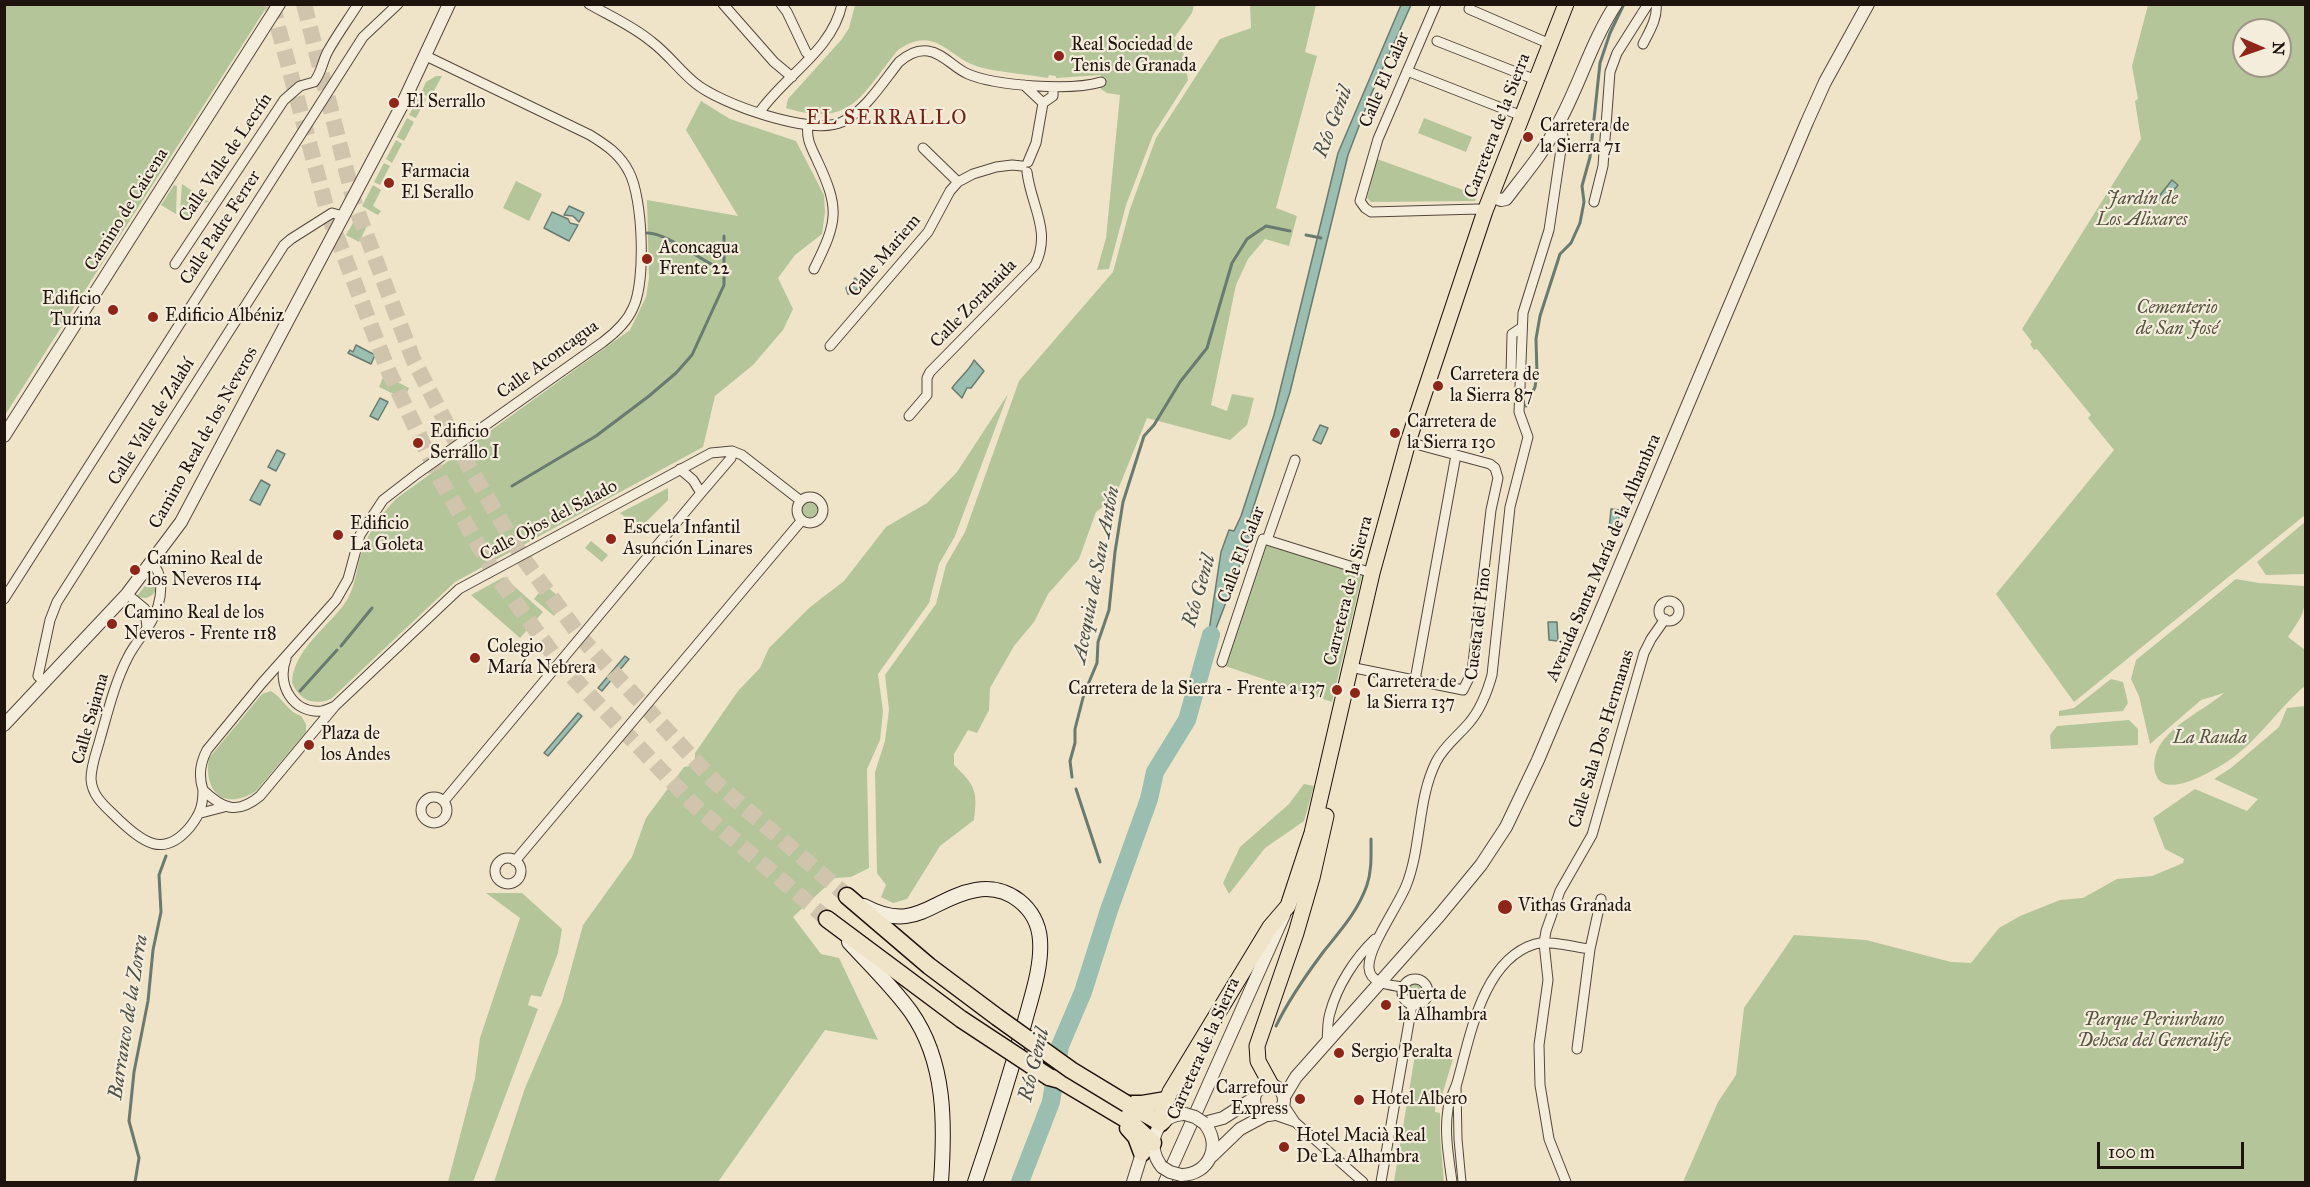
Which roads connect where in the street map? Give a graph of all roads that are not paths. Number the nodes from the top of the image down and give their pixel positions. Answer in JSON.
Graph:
{"nodes":[{"id":1,"x":279,"y":4,"type":"edge"},
{"id":2,"x":358,"y":4,"type":"edge"},
{"id":3,"x":398,"y":4,"type":"edge"},
{"id":4,"x":449,"y":4,"type":"edge"},
{"id":5,"x":589,"y":4,"type":"edge"},
{"id":6,"x":723,"y":4,"type":"edge"},
{"id":7,"x":781,"y":4,"type":"edge"},
{"id":8,"x":842,"y":4,"type":"edge"},
{"id":9,"x":1436,"y":4,"type":"edge"},
{"id":10,"x":1566,"y":4,"type":"edge"},
{"id":11,"x":1616,"y":4,"type":"edge"},
{"id":12,"x":1648,"y":4,"type":"edge"},
{"id":13,"x":1656,"y":4,"type":"edge"},
{"id":14,"x":1868,"y":4,"type":"edge"},
{"id":15,"x":1469,"y":9,"type":"dead end"},
{"id":16,"x":1437,"y":41,"type":"dead end"},
{"id":17,"x":1550,"y":44,"type":"junction"},
{"id":18,"x":1643,"y":44,"type":"dead end"},
{"id":19,"x":426,"y":56,"type":"junction"},
{"id":20,"x":811,"y":57,"type":"junction"},
{"id":21,"x":322,"y":71,"type":"junction"},
{"id":22,"x":1407,"y":71,"type":"junction"},
{"id":23,"x":792,"y":77,"type":"junction"},
{"id":24,"x":335,"y":80,"type":"junction"},
{"id":25,"x":1536,"y":80,"type":"junction"},
{"id":26,"x":314,"y":82,"type":"junction"},
{"id":27,"x":1101,"y":82,"type":"dead end"},
{"id":28,"x":1024,"y":85,"type":"junction"},
{"id":29,"x":1053,"y":87,"type":"junction"},
{"id":30,"x":328,"y":91,"type":"junction"},
{"id":31,"x":1043,"y":103,"type":"junction"},
{"id":32,"x":759,"y":114,"type":"junction"},
{"id":33,"x":1522,"y":116,"type":"junction"},
{"id":34,"x":808,"y":125,"type":"junction"},
{"id":35,"x":1558,"y":125,"type":"junction"},
{"id":36,"x":923,"y":148,"type":"dead end"},
{"id":37,"x":1026,"y":167,"type":"junction"},
{"id":38,"x":958,"y":182,"type":"junction"},
{"id":39,"x":1594,"y":202,"type":"dead end"},
{"id":40,"x":1488,"y":204,"type":"junction"},
{"id":41,"x":343,"y":216,"type":"junction"},
{"id":42,"x":175,"y":264,"type":"dead end"},
{"id":43,"x":814,"y":269,"type":"dead end"},
{"id":44,"x":1521,"y":328,"type":"junction"},
{"id":45,"x":830,"y":346,"type":"dead end"},
{"id":46,"x":1511,"y":376,"type":"dead end"},
{"id":47,"x":909,"y":416,"type":"dead end"},
{"id":48,"x":4,"y":436,"type":"edge"},
{"id":49,"x":1408,"y":442,"type":"junction"},
{"id":50,"x":732,"y":451,"type":"junction"},
{"id":51,"x":1456,"y":455,"type":"junction"},
{"id":52,"x":1295,"y":460,"type":"dead end"},
{"id":53,"x":680,"y":469,"type":"junction"},
{"id":54,"x":701,"y":493,"type":"junction"},
{"id":55,"x":801,"y":501,"type":"junction"},
{"id":56,"x":802,"y":520,"type":"junction"},
{"id":57,"x":1267,"y":540,"type":"junction"},
{"id":58,"x":152,"y":563,"type":"junction"},
{"id":59,"x":1372,"y":573,"type":"junction"},
{"id":60,"x":127,"y":594,"type":"junction"},
{"id":61,"x":161,"y":594,"type":"junction"},
{"id":62,"x":4,"y":599,"type":"edge"},
{"id":63,"x":140,"y":603,"type":"junction"},
{"id":64,"x":1665,"y":620,"type":"dead end"},
{"id":65,"x":147,"y":628,"type":"junction"},
{"id":66,"x":286,"y":659,"type":"junction"},
{"id":67,"x":1222,"y":662,"type":"dead end"},
{"id":68,"x":1350,"y":667,"type":"junction"},
{"id":69,"x":1414,"y":680,"type":"junction"},
{"id":70,"x":45,"y":682,"type":"junction"},
{"id":71,"x":262,"y":683,"type":"junction"},
{"id":72,"x":284,"y":686,"type":"junction"},
{"id":73,"x":335,"y":706,"type":"junction"},
{"id":74,"x":310,"y":710,"type":"junction"},
{"id":75,"x":4,"y":725,"type":"edge"},
{"id":76,"x":1337,"y":725,"type":"junction"},
{"id":77,"x":314,"y":732,"type":"junction"},
{"id":78,"x":203,"y":790,"type":"junction"},
{"id":79,"x":444,"y":801,"type":"dead end"},
{"id":80,"x":224,"y":807,"type":"junction"},
{"id":81,"x":201,"y":813,"type":"junction"},
{"id":82,"x":515,"y":861,"type":"dead end"},
{"id":83,"x":847,"y":896,"type":"joint"},
{"id":84,"x":1601,"y":899,"type":"dead end"},
{"id":85,"x":1288,"y":906,"type":"junction"},
{"id":86,"x":827,"y":919,"type":"joint"},
{"id":87,"x":1379,"y":936,"type":"junction"},
{"id":88,"x":1544,"y":943,"type":"junction"},
{"id":89,"x":1590,"y":950,"type":"junction"},
{"id":90,"x":1380,"y":983,"type":"junction"},
{"id":91,"x":1402,"y":987,"type":"junction"},
{"id":92,"x":1412,"y":1005,"type":"junction"},
{"id":93,"x":1327,"y":1041,"type":"junction"},
{"id":94,"x":1577,"y":1049,"type":"dead end"},
{"id":95,"x":1296,"y":1077,"type":"junction"},
{"id":96,"x":1456,"y":1084,"type":"junction"},
{"id":97,"x":1273,"y":1085,"type":"junction"},
{"id":98,"x":1254,"y":1098,"type":"junction"},
{"id":99,"x":1166,"y":1100,"type":"junction"},
{"id":100,"x":1283,"y":1100,"type":"junction"},
{"id":101,"x":1122,"y":1113,"type":"junction"},
{"id":102,"x":1270,"y":1114,"type":"junction"},
{"id":103,"x":1162,"y":1122,"type":"junction"},
{"id":104,"x":1295,"y":1122,"type":"junction"},
{"id":105,"x":1204,"y":1123,"type":"junction"},
{"id":106,"x":1149,"y":1147,"type":"junction"},
{"id":107,"x":1207,"y":1162,"type":"junction"},
{"id":108,"x":1559,"y":1168,"type":"junction"},
{"id":109,"x":941,"y":1182,"type":"edge"},
{"id":110,"x":975,"y":1182,"type":"edge"},
{"id":111,"x":1133,"y":1182,"type":"edge"},
{"id":112,"x":1165,"y":1182,"type":"edge"},
{"id":113,"x":1199,"y":1182,"type":"edge"},
{"id":114,"x":1363,"y":1182,"type":"edge"},
{"id":115,"x":1380,"y":1182,"type":"edge"},
{"id":116,"x":1452,"y":1182,"type":"edge"},
{"id":117,"x":1462,"y":1182,"type":"edge"},
{"id":118,"x":1559,"y":1182,"type":"edge"},
{"id":119,"x":1566,"y":1182,"type":"edge"}],
"edges":[{"from":1,"to":48,"type":"street","name":"Camino de Caicena"},
{"from":2,"to":21,"type":"street"},
{"from":3,"to":24,"type":"street","name":"Calle Padre Ferrer"},
{"from":4,"to":19,"type":"street","name":"Camino Real de los Neveros"},
{"from":5,"to":32,"type":"street"},
{"from":6,"to":23,"type":"street"},
{"from":7,"to":20,"type":"street"},
{"from":8,"to":20,"type":"street"},
{"from":9,"to":22,"type":"street","name":"Calle El Calar"},
{"from":10,"to":17,"type":"main road","name":"Carretera de la Sierra"},
{"from":11,"to":35,"type":"street"},
{"from":12,"to":39,"type":"street"},
{"from":13,"to":18,"type":"street"},
{"from":14,"to":90,"type":"street","name":"Avenida Santa María de la Alhambra"},
{"from":15,"to":17,"type":"street"},
{"from":16,"to":25,"type":"street"},
{"from":17,"to":25,"type":"main road","name":"Carretera de la Sierra"},
{"from":19,"to":41,"type":"street","name":"Camino Real de los Neveros"},
{"from":19,"to":66,"type":"street","name":"Calle Aconcagua"},
{"from":20,"to":23,"type":"street"},
{"from":21,"to":24,"type":"street"},
{"from":21,"to":26,"type":"street"},
{"from":22,"to":33,"type":"street"},
{"from":22,"to":40,"type":"street","name":"Calle El Calar"},
{"from":23,"to":32,"type":"street"},
{"from":24,"to":30,"type":"street","name":"Calle Padre Ferrer"},
{"from":25,"to":33,"type":"main road","name":"Carretera de la Sierra"},
{"from":26,"to":30,"type":"street"},
{"from":26,"to":42,"type":"street","name":"Calle Valle de Lecrín"},
{"from":27,"to":29,"type":"street"},
{"from":28,"to":29,"type":"street"},
{"from":28,"to":31,"type":"street"},
{"from":28,"to":34,"type":"street"},
{"from":29,"to":31,"type":"street"},
{"from":30,"to":62,"type":"street","name":"Calle Padre Ferrer"},
{"from":31,"to":37,"type":"street"},
{"from":32,"to":34,"type":"street"},
{"from":33,"to":40,"type":"main road","name":"Carretera de la Sierra"},
{"from":34,"to":43,"type":"street"},
{"from":35,"to":40,"type":"street"},
{"from":35,"to":44,"type":"street"},
{"from":36,"to":38,"type":"street"},
{"from":37,"to":38,"type":"street"},
{"from":37,"to":47,"type":"street","name":"Calle Zorahaida"},
{"from":38,"to":45,"type":"street","name":"Calle Mariem"},
{"from":40,"to":49,"type":"main road","name":"Carretera de la Sierra"},
{"from":41,"to":58,"type":"street","name":"Camino Real de los Neveros"},
{"from":41,"to":70,"type":"street","name":"Calle Valle de Zalabí"},
{"from":44,"to":46,"type":"street"},
{"from":44,"to":87,"type":"street","name":"Cuesta del Pino"},
{"from":49,"to":51,"type":"street"},
{"from":49,"to":59,"type":"main road","name":"Carretera de la Sierra"},
{"from":50,"to":53,"type":"street","name":"Calle Ojos del Salado"},
{"from":50,"to":54,"type":"street"},
{"from":50,"to":55,"type":"street"},
{"from":51,"to":69,"type":"street"},
{"from":51,"to":69,"type":"street"},
{"from":52,"to":57,"type":"street","name":"Calle El Calar"},
{"from":53,"to":54,"type":"street"},
{"from":53,"to":73,"type":"street","name":"Calle Ojos del Salado"},
{"from":54,"to":79,"type":"street"},
{"from":55,"to":56,"type":"street"},
{"from":55,"to":56,"type":"street"},
{"from":56,"to":82,"type":"street"},
{"from":57,"to":59,"type":"street"},
{"from":57,"to":67,"type":"street","name":"Calle El Calar"},
{"from":58,"to":60,"type":"street","name":"Camino Real de los Neveros"},
{"from":58,"to":61,"type":"street"},
{"from":59,"to":68,"type":"main road","name":"Carretera de la Sierra"},
{"from":60,"to":63,"type":"street"},
{"from":60,"to":70,"type":"street","name":"Camino Real de los Neveros"},
{"from":61,"to":63,"type":"street"},
{"from":61,"to":65,"type":"street","name":"Calle Sajama"},
{"from":63,"to":65,"type":"street"},
{"from":64,"to":88,"type":"street","name":"Calle Sala Dos Hermanas"},
{"from":65,"to":81,"type":"street","name":"Calle Sajama"},
{"from":66,"to":71,"type":"street"},
{"from":66,"to":72,"type":"street"},
{"from":68,"to":69,"type":"street"},
{"from":68,"to":76,"type":"main road","name":"Carretera de la Sierra"},
{"from":70,"to":75,"type":"street","name":"Camino Real de los Neveros"},
{"from":71,"to":72,"type":"street"},
{"from":71,"to":78,"type":"street"},
{"from":72,"to":74,"type":"street"},
{"from":73,"to":74,"type":"street"},
{"from":73,"to":77,"type":"street"},
{"from":74,"to":77,"type":"street"},
{"from":76,"to":85,"type":"main road","name":"Carretera de la Sierra"},
{"from":76,"to":97,"type":"main road"},
{"from":77,"to":80,"type":"street"},
{"from":78,"to":80,"type":"street"},
{"from":78,"to":81,"type":"street"},
{"from":80,"to":81,"type":"street"},
{"from":83,"to":101,"type":"highway","bridge":true},
{"from":83,"to":110,"type":"main road"},
{"from":84,"to":89,"type":"street"},
{"from":85,"to":99,"type":"main road"},
{"from":85,"to":112,"type":"street","name":"Carretera de la Sierra"},
{"from":86,"to":101,"type":"highway","bridge":true},
{"from":86,"to":109,"type":"main road"},
{"from":87,"to":90,"type":"street","name":"Cuesta del Pino"},
{"from":87,"to":93,"type":"street","name":"Cuesta del Pino"},
{"from":88,"to":89,"type":"street"},
{"from":88,"to":96,"type":"street"},
{"from":88,"to":108,"type":"street","name":"Calle Sala Dos Hermanas"},
{"from":89,"to":94,"type":"street"},
{"from":90,"to":91,"type":"street"},
{"from":90,"to":93,"type":"street","name":"Avenida Santa María de la Alhambra"},
{"from":91,"to":92,"type":"street"},
{"from":91,"to":92,"type":"street"},
{"from":92,"to":115,"type":"street"},
{"from":93,"to":95,"type":"street","name":"Avenida Santa María de la Alhambra"},
{"from":95,"to":97,"type":"street","name":"Avenida Santa María de la Alhambra"},
{"from":95,"to":100,"type":"street","name":"Avenida Santa María de la Alhambra"},
{"from":96,"to":116,"type":"street"},
{"from":96,"to":117,"type":"street"},
{"from":97,"to":98,"type":"street"},
{"from":97,"to":100,"type":"street"},
{"from":98,"to":102,"type":"street"},
{"from":98,"to":105,"type":"street"},
{"from":99,"to":101,"type":"highway"},
{"from":99,"to":103,"type":"main road"},
{"from":100,"to":102,"type":"street"},
{"from":100,"to":104,"type":"street"},
{"from":101,"to":103,"type":"highway"},
{"from":101,"to":106,"type":"highway"},
{"from":102,"to":104,"type":"street"},
{"from":102,"to":107,"type":"street"},
{"from":103,"to":105,"type":"street","bridge":true},
{"from":103,"to":106,"type":"street"},
{"from":104,"to":114,"type":"street"},
{"from":105,"to":107,"type":"street"},
{"from":106,"to":107,"type":"street","bridge":true},
{"from":106,"to":111,"type":"street"},
{"from":107,"to":113,"type":"street"},
{"from":108,"to":118,"type":"street"},
{"from":108,"to":119,"type":"street","name":"Calle Sala Dos Hermanas"}]}
